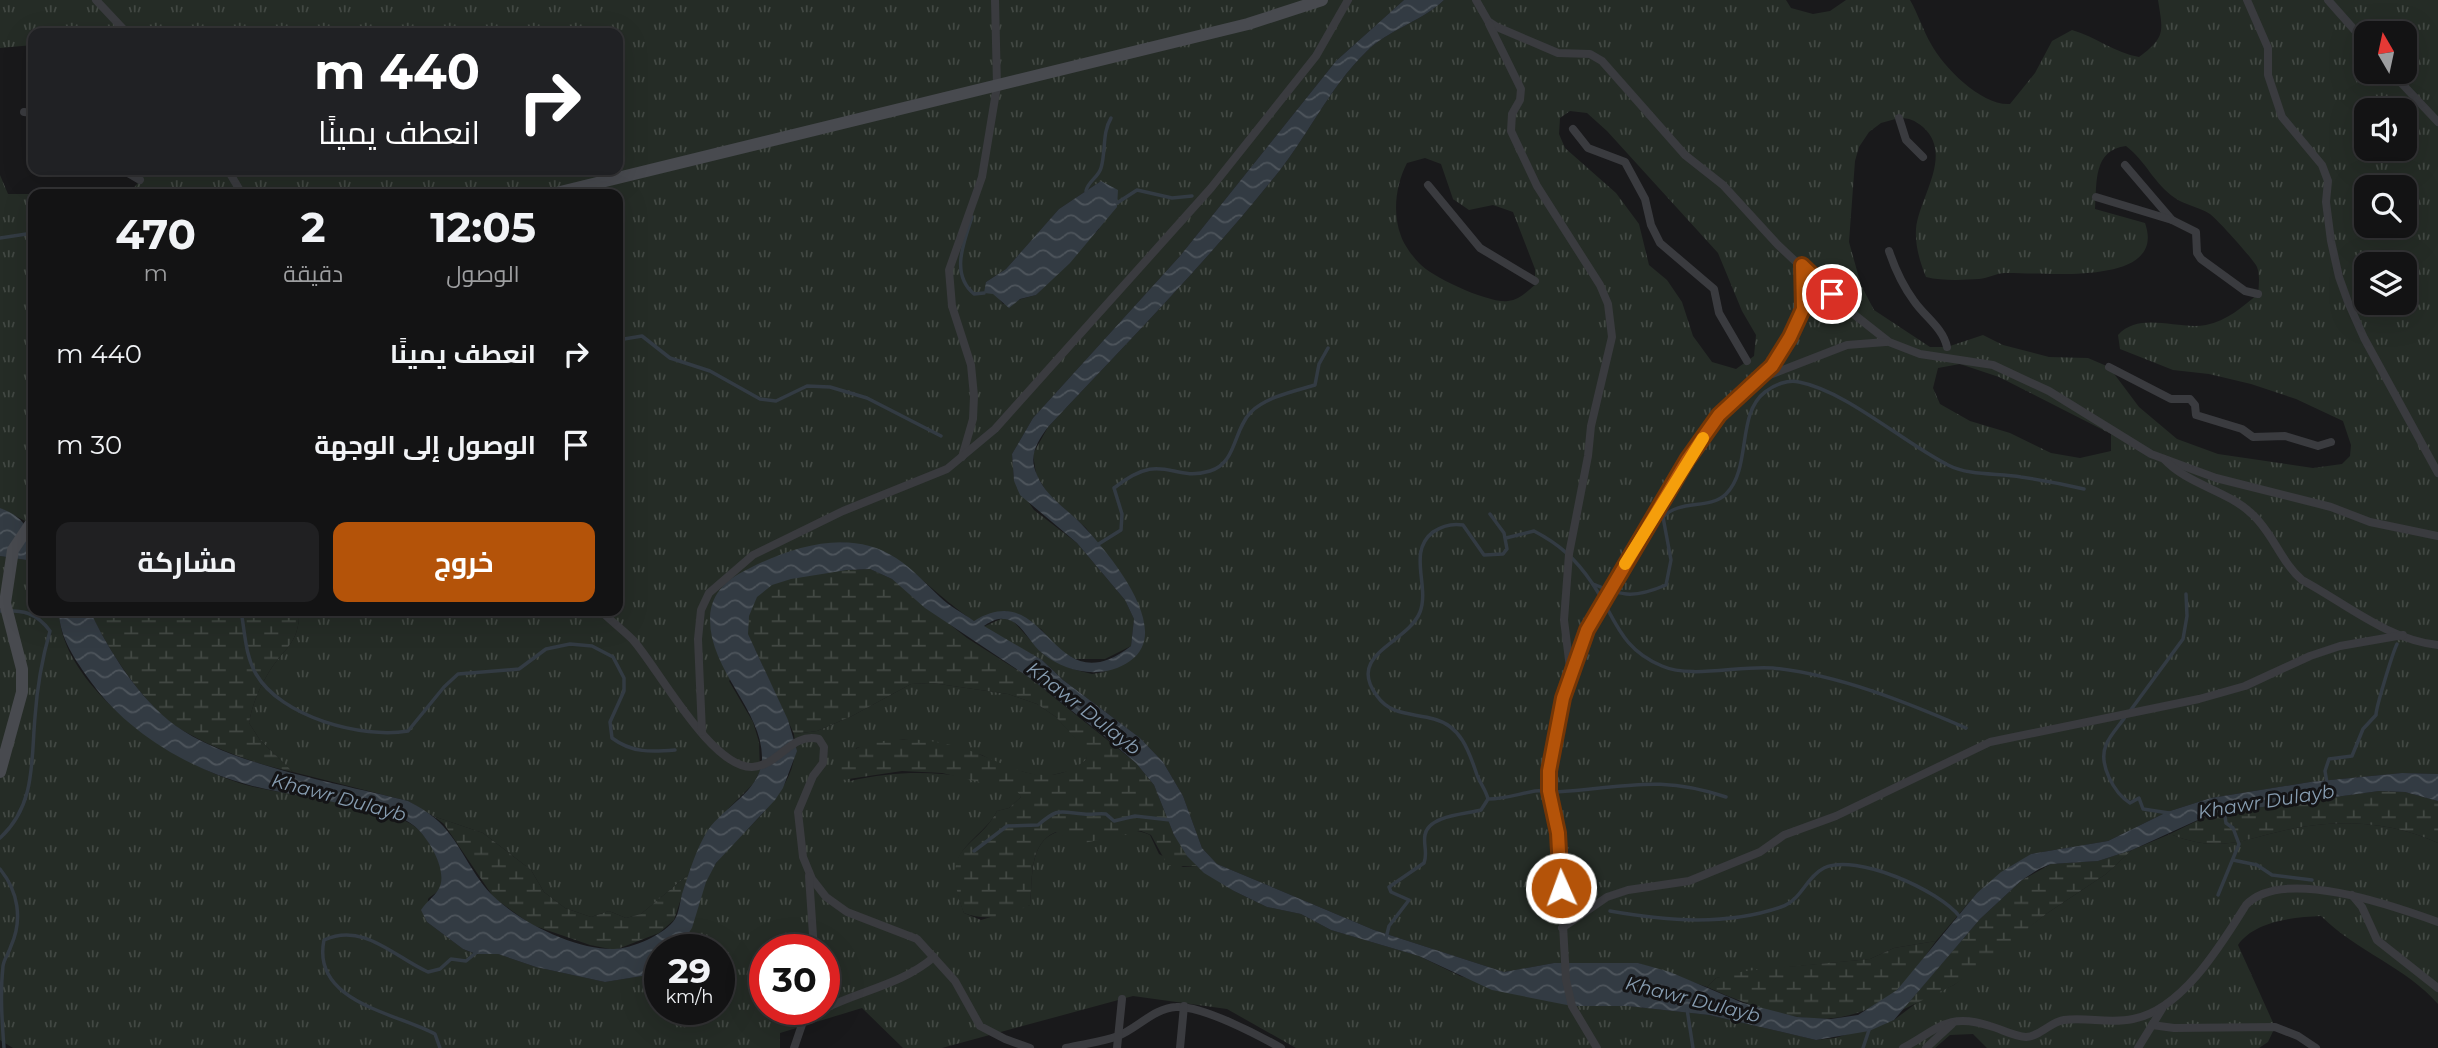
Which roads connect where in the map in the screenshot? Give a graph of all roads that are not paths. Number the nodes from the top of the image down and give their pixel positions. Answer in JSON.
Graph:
{"nodes":[{"id":1,"x":96,"y":0,"type":"edge"},
{"id":2,"x":995,"y":0,"type":"edge"},
{"id":3,"x":1322,"y":0,"type":"edge"},
{"id":4,"x":1348,"y":0,"type":"edge"},
{"id":5,"x":1476,"y":0,"type":"edge"},
{"id":6,"x":2247,"y":0,"type":"edge"},
{"id":7,"x":2328,"y":0,"type":"edge"},
{"id":8,"x":1488,"y":21,"type":"junction"},
{"id":9,"x":122,"y":28,"type":"edge"},
{"id":10,"x":2354,"y":29,"type":"edge"},
{"id":11,"x":2402,"y":84,"type":"edge"},
{"id":12,"x":997,"y":86,"type":"junction"},
{"id":13,"x":1899,"y":118,"type":"dead end"},
{"id":14,"x":2438,"y":122,"type":"edge"},
{"id":15,"x":1573,"y":129,"type":"dead end"},
{"id":16,"x":1923,"y":157,"type":"dead end"},
{"id":17,"x":2125,"y":165,"type":"dead end"},
{"id":18,"x":131,"y":175,"type":"edge"},
{"id":19,"x":139,"y":180,"type":"dead end"},
{"id":20,"x":1427,"y":185,"type":"dead end"},
{"id":21,"x":573,"y":189,"type":"edge"},
{"id":22,"x":2096,"y":197,"type":"dead end"},
{"id":23,"x":2172,"y":220,"type":"junction"},
{"id":24,"x":1889,"y":251,"type":"dead end"},
{"id":25,"x":1802,"y":265,"type":"junction"},
{"id":26,"x":1535,"y":281,"type":"dead end"},
{"id":27,"x":2258,"y":294,"type":"dead end"},
{"id":28,"x":1889,"y":342,"type":"junction"},
{"id":29,"x":1947,"y":347,"type":"dead end"},
{"id":30,"x":1747,"y":361,"type":"dead end"},
{"id":31,"x":2109,"y":367,"type":"dead end"},
{"id":32,"x":1753,"y":383,"type":"junction"},
{"id":33,"x":2331,"y":442,"type":"dead end"},
{"id":34,"x":2164,"y":458,"type":"junction"},
{"id":35,"x":961,"y":459,"type":"junction"},
{"id":36,"x":2438,"y":473,"type":"edge"},
{"id":37,"x":28,"y":528,"type":"edge"},
{"id":38,"x":2438,"y":536,"type":"edge"},
{"id":39,"x":607,"y":616,"type":"edge"},
{"id":40,"x":2403,"y":635,"type":"junction"},
{"id":41,"x":2438,"y":645,"type":"edge"},
{"id":42,"x":1571,"y":676,"type":"junction"},
{"id":43,"x":702,"y":732,"type":"junction"},
{"id":44,"x":0,"y":772,"type":"edge"},
{"id":45,"x":809,"y":872,"type":"junction"},
{"id":46,"x":2352,"y":895,"type":"junction"},
{"id":47,"x":2438,"y":922,"type":"edge"},
{"id":48,"x":1562,"y":928,"type":"junction"},
{"id":49,"x":813,"y":934,"type":"edge"},
{"id":50,"x":934,"y":957,"type":"junction"},
{"id":51,"x":2438,"y":988,"type":"edge"},
{"id":52,"x":1122,"y":999,"type":"dead end"},
{"id":53,"x":840,"y":1001,"type":"edge"},
{"id":54,"x":1184,"y":1006,"type":"junction"},
{"id":55,"x":2162,"y":1009,"type":"junction"},
{"id":56,"x":1956,"y":1020,"type":"junction"},
{"id":57,"x":802,"y":1025,"type":"edge"},
{"id":58,"x":2152,"y":1025,"type":"junction"},
{"id":59,"x":1118,"y":1036,"type":"junction"},
{"id":60,"x":794,"y":1048,"type":"edge"},
{"id":61,"x":1030,"y":1048,"type":"edge"},
{"id":62,"x":1066,"y":1048,"type":"edge"},
{"id":63,"x":1117,"y":1048,"type":"edge"},
{"id":64,"x":1180,"y":1048,"type":"edge"},
{"id":65,"x":1281,"y":1048,"type":"edge"},
{"id":66,"x":1597,"y":1048,"type":"edge"},
{"id":67,"x":1903,"y":1048,"type":"edge"},
{"id":68,"x":1926,"y":1048,"type":"edge"},
{"id":69,"x":2138,"y":1048,"type":"edge"},
{"id":70,"x":2316,"y":1048,"type":"edge"}],
"edges":[{"from":1,"to":9,"type":"street"},
{"from":2,"to":12,"type":"street"},
{"from":3,"to":12,"type":"main road"},
{"from":4,"to":35,"type":"street"},
{"from":5,"to":8,"type":"street"},
{"from":6,"to":36,"type":"street"},
{"from":7,"to":10,"type":"street"},
{"from":8,"to":25,"type":"street"},
{"from":8,"to":42,"type":"street"},
{"from":11,"to":14,"type":"street"},
{"from":12,"to":21,"type":"main road"},
{"from":12,"to":35,"type":"street"},
{"from":13,"to":16,"type":"street"},
{"from":15,"to":30,"type":"street"},
{"from":17,"to":23,"type":"street"},
{"from":18,"to":19,"type":"street"},
{"from":20,"to":26,"type":"street"},
{"from":22,"to":23,"type":"street"},
{"from":23,"to":27,"type":"street"},
{"from":24,"to":29,"type":"street"},
{"from":25,"to":28,"type":"street"},
{"from":25,"to":32,"type":"street"},
{"from":28,"to":32,"type":"street"},
{"from":28,"to":34,"type":"street"},
{"from":31,"to":33,"type":"street"},
{"from":32,"to":42,"type":"street"},
{"from":34,"to":38,"type":"street"},
{"from":34,"to":40,"type":"street"},
{"from":35,"to":43,"type":"street"},
{"from":37,"to":44,"type":"main road"},
{"from":39,"to":43,"type":"street"},
{"from":40,"to":41,"type":"street"},
{"from":40,"to":48,"type":"street"},
{"from":42,"to":48,"type":"street"},
{"from":43,"to":45,"type":"street"},
{"from":45,"to":49,"type":"street"},
{"from":45,"to":50,"type":"street"},
{"from":46,"to":47,"type":"street"},
{"from":46,"to":51,"type":"street"},
{"from":46,"to":55,"type":"street"},
{"from":48,"to":66,"type":"street"},
{"from":50,"to":53,"type":"street"},
{"from":50,"to":61,"type":"street"},
{"from":52,"to":59,"type":"street"},
{"from":54,"to":59,"type":"street"},
{"from":54,"to":64,"type":"street"},
{"from":54,"to":65,"type":"street"},
{"from":55,"to":56,"type":"street"},
{"from":55,"to":58,"type":"street"},
{"from":56,"to":67,"type":"street"},
{"from":56,"to":68,"type":"street"},
{"from":57,"to":60,"type":"street"},
{"from":58,"to":69,"type":"street"},
{"from":58,"to":70,"type":"street"},
{"from":59,"to":62,"type":"street"},
{"from":59,"to":63,"type":"street"}]}
